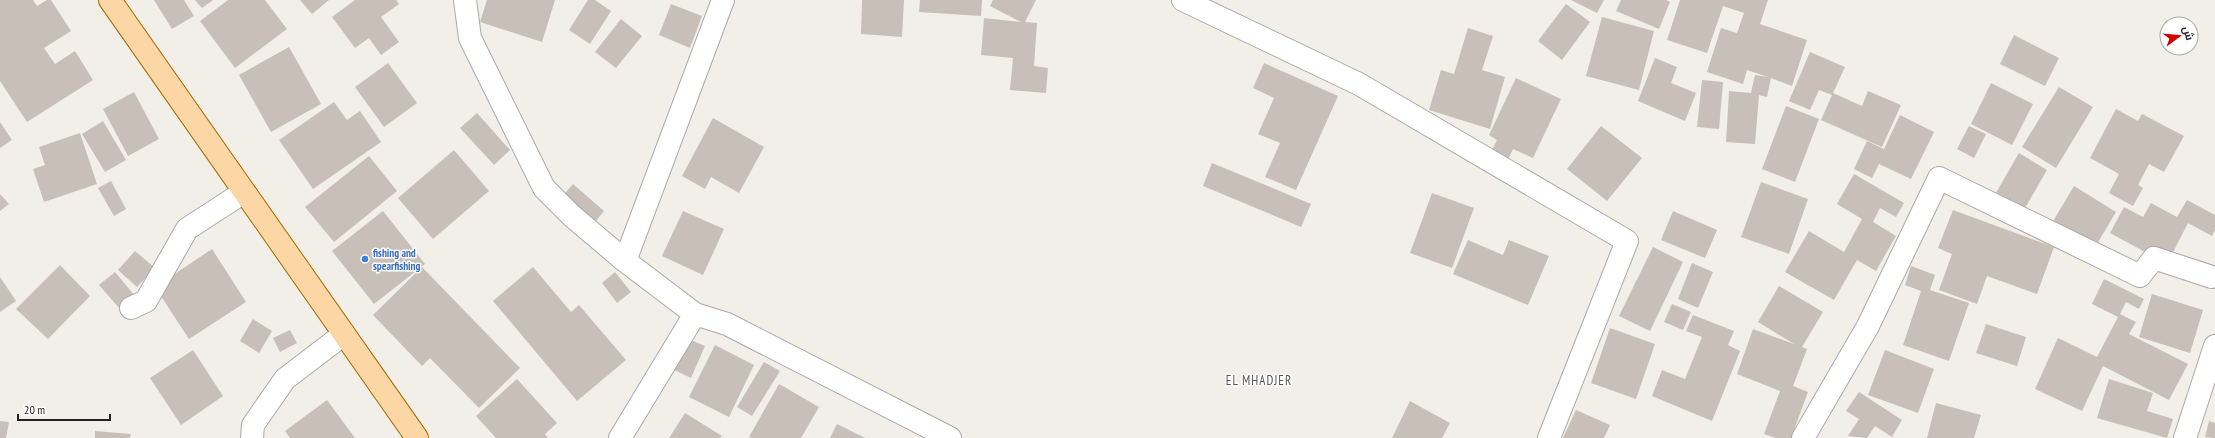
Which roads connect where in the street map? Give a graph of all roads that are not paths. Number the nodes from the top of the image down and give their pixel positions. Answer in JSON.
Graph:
{"nodes":[{"id":1,"x":110,"y":0,"type":"edge"},
{"id":2,"x":465,"y":0,"type":"edge"},
{"id":3,"x":724,"y":0,"type":"edge"},
{"id":4,"x":1183,"y":0,"type":"edge"},
{"id":5,"x":244,"y":192,"type":"junction"},
{"id":6,"x":625,"y":261,"type":"junction"},
{"id":7,"x":2214,"y":276,"type":"edge"},
{"id":8,"x":131,"y":308,"type":"dead end"},
{"id":9,"x":695,"y":314,"type":"junction"},
{"id":10,"x":344,"y":334,"type":"junction"},
{"id":11,"x":2215,"y":346,"type":"edge"},
{"id":12,"x":252,"y":438,"type":"edge"},
{"id":13,"x":417,"y":438,"type":"edge"},
{"id":14,"x":620,"y":438,"type":"edge"},
{"id":15,"x":950,"y":438,"type":"edge"},
{"id":16,"x":1550,"y":438,"type":"edge"},
{"id":17,"x":1803,"y":438,"type":"edge"},
{"id":18,"x":2186,"y":438,"type":"edge"}],
"edges":[{"from":1,"to":5,"type":"main road"},
{"from":2,"to":6,"type":"street"},
{"from":3,"to":6,"type":"street"},
{"from":4,"to":16,"type":"street"},
{"from":5,"to":8,"type":"street"},
{"from":5,"to":10,"type":"main road"},
{"from":6,"to":9,"type":"street"},
{"from":7,"to":17,"type":"street"},
{"from":9,"to":14,"type":"street"},
{"from":9,"to":15,"type":"street"},
{"from":10,"to":12,"type":"street"},
{"from":10,"to":13,"type":"main road"},
{"from":11,"to":18,"type":"street"}]}
